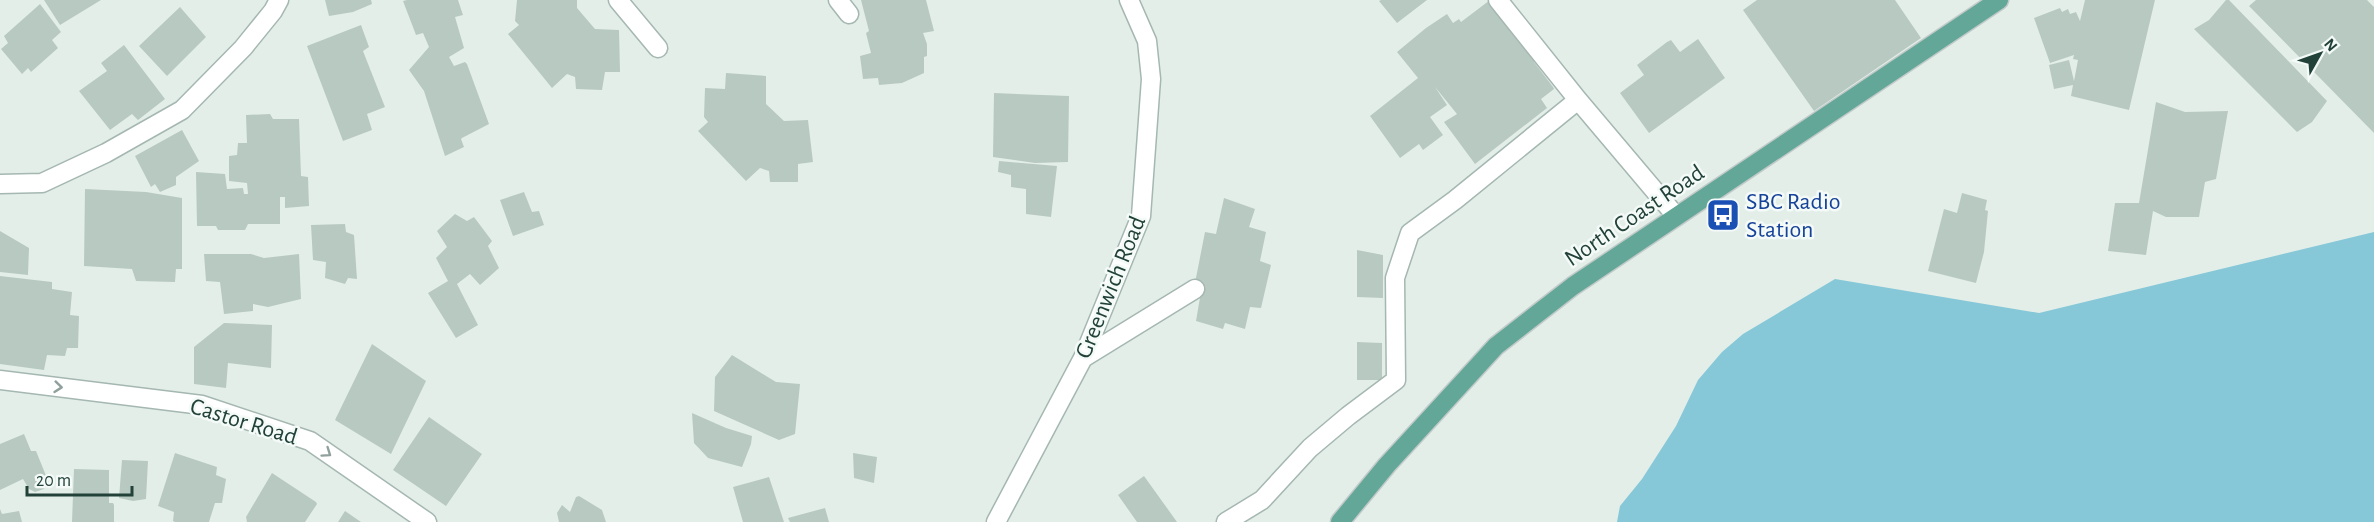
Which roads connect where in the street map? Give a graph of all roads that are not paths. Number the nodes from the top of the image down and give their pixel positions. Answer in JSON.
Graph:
{"nodes":[{"id":1,"x":279,"y":0,"type":"edge"},
{"id":2,"x":618,"y":0,"type":"edge"},
{"id":3,"x":1129,"y":0,"type":"edge"},
{"id":4,"x":1498,"y":0,"type":"edge"},
{"id":5,"x":2000,"y":0,"type":"edge"},
{"id":6,"x":658,"y":48,"type":"dead end"},
{"id":7,"x":1578,"y":100,"type":"junction"},
{"id":8,"x":0,"y":184,"type":"edge"},
{"id":9,"x":1676,"y":216,"type":"junction"},
{"id":10,"x":1196,"y":289,"type":"dead end"},
{"id":11,"x":1083,"y":358,"type":"junction"},
{"id":12,"x":0,"y":380,"type":"edge"},
{"id":13,"x":427,"y":522,"type":"edge"},
{"id":14,"x":996,"y":522,"type":"edge"},
{"id":15,"x":1226,"y":522,"type":"edge"},
{"id":16,"x":1340,"y":522,"type":"edge"}],
"edges":[{"from":1,"to":8,"type":"street"},
{"from":2,"to":6,"type":"street"},
{"from":3,"to":11,"type":"street","name":"Greenwich Road"},
{"from":4,"to":7,"type":"street"},
{"from":5,"to":9,"type":"main road","name":"North Coast Road"},
{"from":7,"to":9,"type":"street"},
{"from":7,"to":15,"type":"street"},
{"from":9,"to":16,"type":"main road","name":"North Coast Road"},
{"from":10,"to":11,"type":"street"},
{"from":11,"to":14,"type":"street","name":"Greenwich Road"},
{"from":12,"to":13,"type":"street","name":"Castor Road","one_way":true}]}
